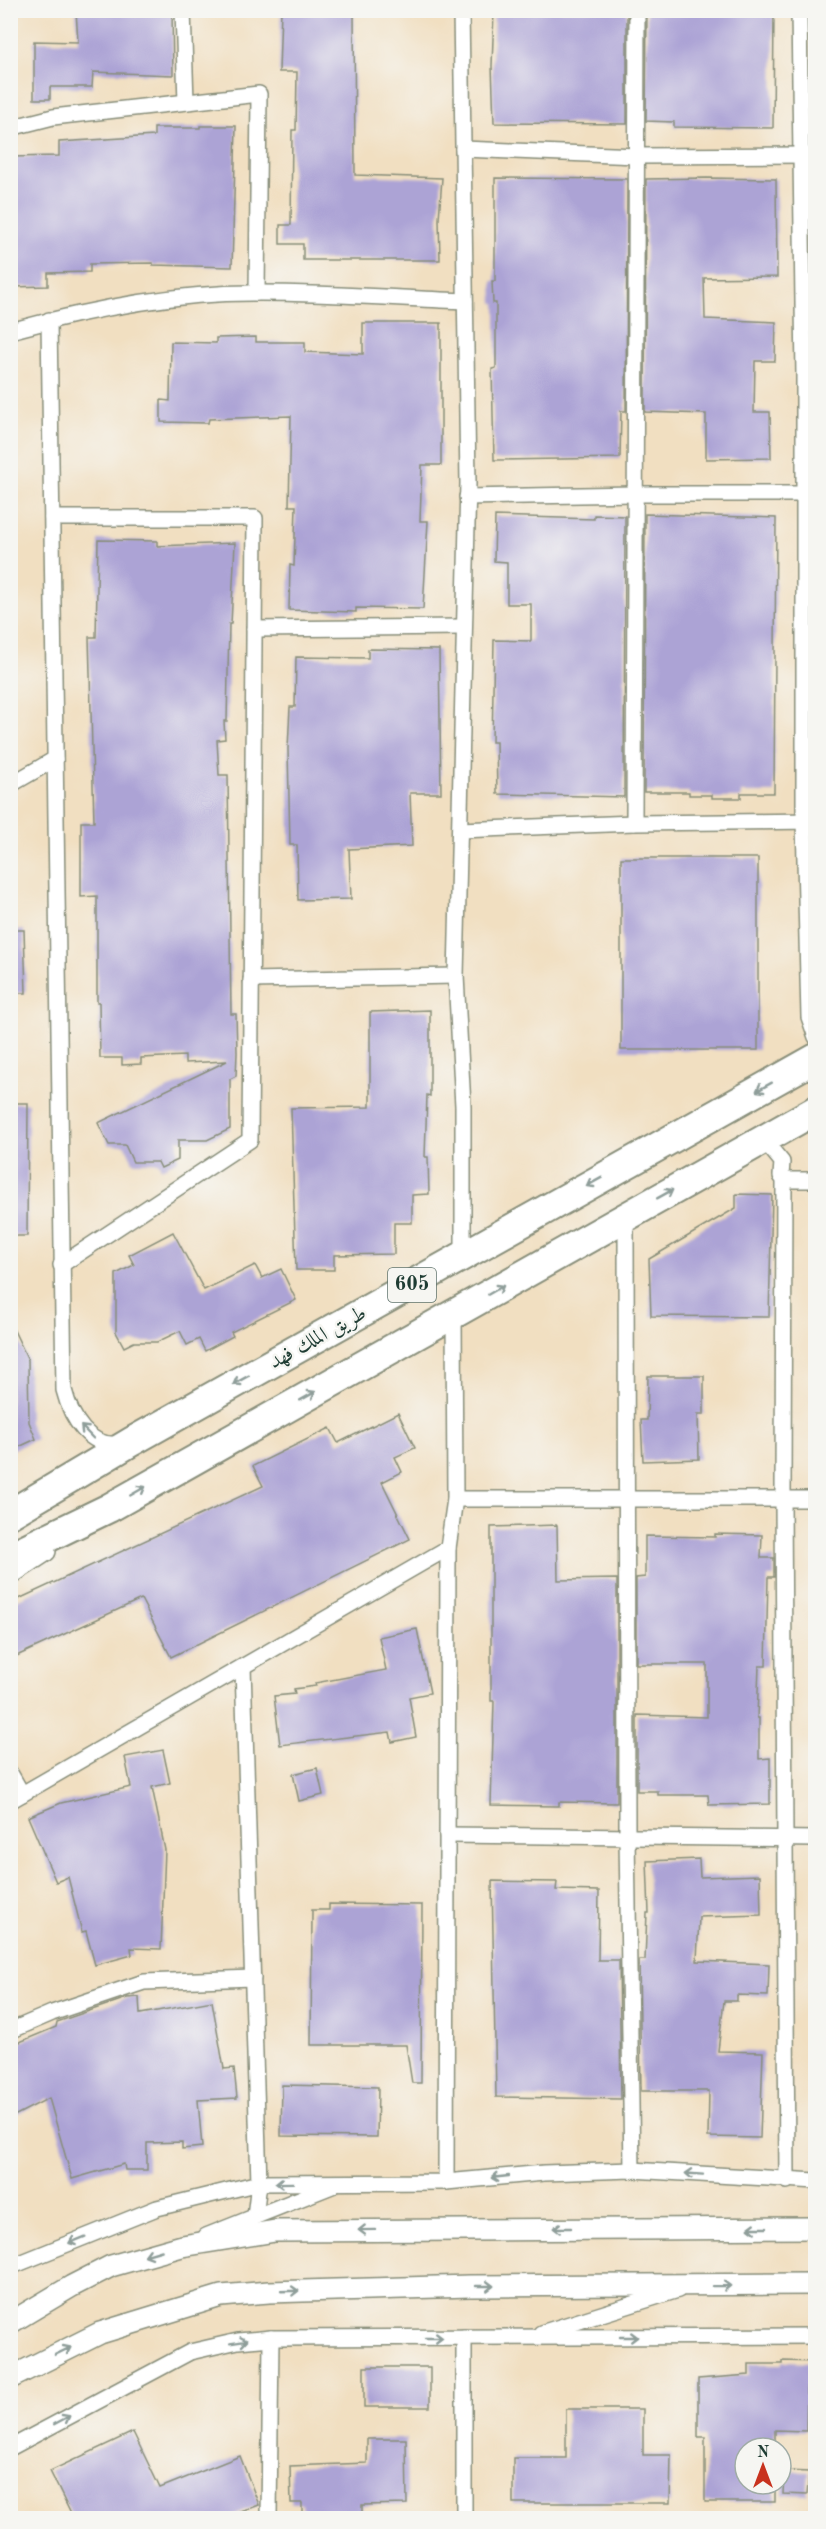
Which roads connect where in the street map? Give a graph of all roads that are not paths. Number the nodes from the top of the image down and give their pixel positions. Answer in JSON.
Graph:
{"nodes":[{"id":1,"x":183,"y":10,"type":"edge"},
{"id":2,"x":461,"y":10,"type":"edge"},
{"id":3,"x":637,"y":10,"type":"edge"},
{"id":4,"x":799,"y":10,"type":"edge"},
{"id":5,"x":186,"y":102,"type":"junction"},
{"id":6,"x":10,"y":128,"type":"edge"},
{"id":7,"x":463,"y":149,"type":"junction"},
{"id":8,"x":800,"y":155,"type":"junction"},
{"id":9,"x":816,"y":155,"type":"edge"},
{"id":10,"x":637,"y":156,"type":"junction"},
{"id":11,"x":257,"y":292,"type":"junction"},
{"id":12,"x":465,"y":301,"type":"junction"},
{"id":13,"x":49,"y":320,"type":"junction"},
{"id":14,"x":10,"y":331,"type":"edge"},
{"id":15,"x":634,"y":494,"type":"junction"},
{"id":16,"x":810,"y":494,"type":"edge"},
{"id":17,"x":467,"y":497,"type":"junction"},
{"id":18,"x":52,"y":518,"type":"junction"},
{"id":19,"x":464,"y":627,"type":"junction"},
{"id":20,"x":254,"y":629,"type":"junction"},
{"id":21,"x":55,"y":759,"type":"junction"},
{"id":22,"x":10,"y":785,"type":"edge"},
{"id":23,"x":810,"y":821,"type":"edge"},
{"id":24,"x":634,"y":823,"type":"junction"},
{"id":25,"x":460,"y":830,"type":"junction"},
{"id":26,"x":456,"y":976,"type":"junction"},
{"id":27,"x":251,"y":980,"type":"junction"},
{"id":28,"x":816,"y":1037,"type":"edge"},
{"id":29,"x":816,"y":1058,"type":"edge"},
{"id":30,"x":816,"y":1110,"type":"edge"},
{"id":31,"x":763,"y":1139,"type":"junction"},
{"id":32,"x":784,"y":1180,"type":"junction"},
{"id":33,"x":816,"y":1180,"type":"edge"},
{"id":34,"x":626,"y":1216,"type":"junction"},
{"id":35,"x":464,"y":1256,"type":"junction"},
{"id":36,"x":62,"y":1265,"type":"junction"},
{"id":37,"x":454,"y":1314,"type":"junction"},
{"id":38,"x":130,"y":1442,"type":"junction"},
{"id":39,"x":48,"y":1490,"type":"junction"},
{"id":40,"x":626,"y":1498,"type":"junction"},
{"id":41,"x":783,"y":1498,"type":"junction"},
{"id":42,"x":816,"y":1498,"type":"edge"},
{"id":43,"x":455,"y":1499,"type":"junction"},
{"id":44,"x":10,"y":1507,"type":"edge"},
{"id":45,"x":109,"y":1508,"type":"junction"},
{"id":46,"x":10,"y":1514,"type":"edge"},
{"id":47,"x":448,"y":1548,"type":"junction"},
{"id":48,"x":10,"y":1556,"type":"edge"},
{"id":49,"x":10,"y":1574,"type":"edge"},
{"id":50,"x":243,"y":1667,"type":"junction"},
{"id":51,"x":10,"y":1773,"type":"edge"},
{"id":52,"x":16,"y":1798,"type":"edge"},
{"id":53,"x":447,"y":1835,"type":"junction"},
{"id":54,"x":627,"y":1838,"type":"junction"},
{"id":55,"x":785,"y":1839,"type":"junction"},
{"id":56,"x":816,"y":1839,"type":"edge"},
{"id":57,"x":253,"y":1978,"type":"junction"},
{"id":58,"x":10,"y":2031,"type":"edge"},
{"id":59,"x":632,"y":2170,"type":"junction"},
{"id":60,"x":343,"y":2181,"type":"junction"},
{"id":61,"x":787,"y":2181,"type":"junction"},
{"id":62,"x":816,"y":2181,"type":"edge"},
{"id":63,"x":446,"y":2182,"type":"junction"},
{"id":64,"x":259,"y":2183,"type":"junction"},
{"id":65,"x":255,"y":2217,"type":"junction"},
{"id":66,"x":816,"y":2228,"type":"edge"},
{"id":67,"x":182,"y":2246,"type":"junction"},
{"id":68,"x":10,"y":2267,"type":"edge"},
{"id":69,"x":816,"y":2284,"type":"edge"},
{"id":70,"x":689,"y":2286,"type":"junction"},
{"id":71,"x":10,"y":2324,"type":"edge"},
{"id":72,"x":816,"y":2336,"type":"edge"},
{"id":73,"x":464,"y":2337,"type":"junction"},
{"id":74,"x":526,"y":2337,"type":"junction"},
{"id":75,"x":271,"y":2338,"type":"junction"},
{"id":76,"x":10,"y":2378,"type":"edge"},
{"id":77,"x":10,"y":2448,"type":"edge"},
{"id":78,"x":269,"y":2518,"type":"edge"},
{"id":79,"x":464,"y":2518,"type":"edge"}],
"edges":[{"from":1,"to":5,"type":"street"},
{"from":2,"to":7,"type":"street"},
{"from":3,"to":10,"type":"street"},
{"from":4,"to":8,"type":"street"},
{"from":5,"to":6,"type":"street"},
{"from":5,"to":11,"type":"street"},
{"from":7,"to":10,"type":"street"},
{"from":7,"to":12,"type":"street"},
{"from":8,"to":9,"type":"street"},
{"from":8,"to":10,"type":"street"},
{"from":8,"to":16,"type":"street"},
{"from":10,"to":15,"type":"street"},
{"from":11,"to":12,"type":"street"},
{"from":11,"to":13,"type":"street"},
{"from":12,"to":17,"type":"street"},
{"from":13,"to":14,"type":"street"},
{"from":13,"to":18,"type":"street"},
{"from":15,"to":16,"type":"street"},
{"from":15,"to":17,"type":"street"},
{"from":15,"to":24,"type":"street"},
{"from":16,"to":23,"type":"street"},
{"from":17,"to":19,"type":"street"},
{"from":18,"to":20,"type":"street"},
{"from":18,"to":21,"type":"street"},
{"from":19,"to":20,"type":"street"},
{"from":19,"to":25,"type":"street"},
{"from":20,"to":27,"type":"street"},
{"from":21,"to":22,"type":"street"},
{"from":21,"to":36,"type":"street"},
{"from":23,"to":24,"type":"street"},
{"from":23,"to":28,"type":"street"},
{"from":24,"to":25,"type":"street"},
{"from":25,"to":26,"type":"street"},
{"from":26,"to":27,"type":"street"},
{"from":26,"to":35,"type":"street"},
{"from":27,"to":36,"type":"street"},
{"from":29,"to":35,"type":"highway","name":"طريق الملك فهد","number":"605","one_way":true},
{"from":30,"to":31,"type":"highway","number":"605"},
{"from":31,"to":32,"type":"street"},
{"from":34,"to":31,"type":"highway","number":"605","one_way":true},
{"from":32,"to":33,"type":"street"},
{"from":32,"to":41,"type":"street"},
{"from":37,"to":34,"type":"highway","number":"605","one_way":true},
{"from":34,"to":40,"type":"street"},
{"from":35,"to":38,"type":"highway","name":"طريق الملك فهد","number":"605","one_way":true},
{"from":38,"to":36,"type":"street","one_way":true},
{"from":37,"to":43,"type":"street"},
{"from":45,"to":37,"type":"highway","number":"605","one_way":true},
{"from":38,"to":39,"type":"highway","name":"طريق الملك فهد","number":"605"},
{"from":39,"to":44,"type":"street"},
{"from":39,"to":46,"type":"highway","name":"طريق الملك فهد","number":"605"},
{"from":40,"to":41,"type":"street"},
{"from":40,"to":43,"type":"street"},
{"from":40,"to":54,"type":"street"},
{"from":41,"to":42,"type":"street"},
{"from":41,"to":55,"type":"street"},
{"from":43,"to":47,"type":"street"},
{"from":45,"to":48,"type":"highway","number":"605"},
{"from":45,"to":49,"type":"street"},
{"from":47,"to":50,"type":"street"},
{"from":47,"to":53,"type":"street"},
{"from":50,"to":52,"type":"street"},
{"from":50,"to":57,"type":"street"},
{"from":51,"to":52,"type":"street"},
{"from":53,"to":54,"type":"street"},
{"from":53,"to":63,"type":"street"},
{"from":54,"to":55,"type":"street"},
{"from":54,"to":59,"type":"street"},
{"from":55,"to":56,"type":"street"},
{"from":55,"to":61,"type":"street"},
{"from":57,"to":58,"type":"street"},
{"from":57,"to":64,"type":"street"},
{"from":61,"to":59,"type":"street","one_way":true},
{"from":59,"to":63,"type":"street","one_way":true},
{"from":60,"to":63,"type":"street"},
{"from":60,"to":64,"type":"street","one_way":true},
{"from":60,"to":65,"type":"street"},
{"from":61,"to":62,"type":"street"},
{"from":64,"to":65,"type":"street"},
{"from":64,"to":68,"type":"street","one_way":true},
{"from":65,"to":67,"type":"street"},
{"from":66,"to":67,"type":"street","one_way":true},
{"from":67,"to":71,"type":"street","one_way":true},
{"from":70,"to":69,"type":"street","one_way":true},
{"from":70,"to":74,"type":"street"},
{"from":76,"to":70,"type":"street","one_way":true},
{"from":74,"to":72,"type":"street","one_way":true},
{"from":73,"to":74,"type":"street"},
{"from":75,"to":73,"type":"street","one_way":true},
{"from":73,"to":79,"type":"street"},
{"from":77,"to":75,"type":"street","one_way":true},
{"from":75,"to":78,"type":"street"}]}
